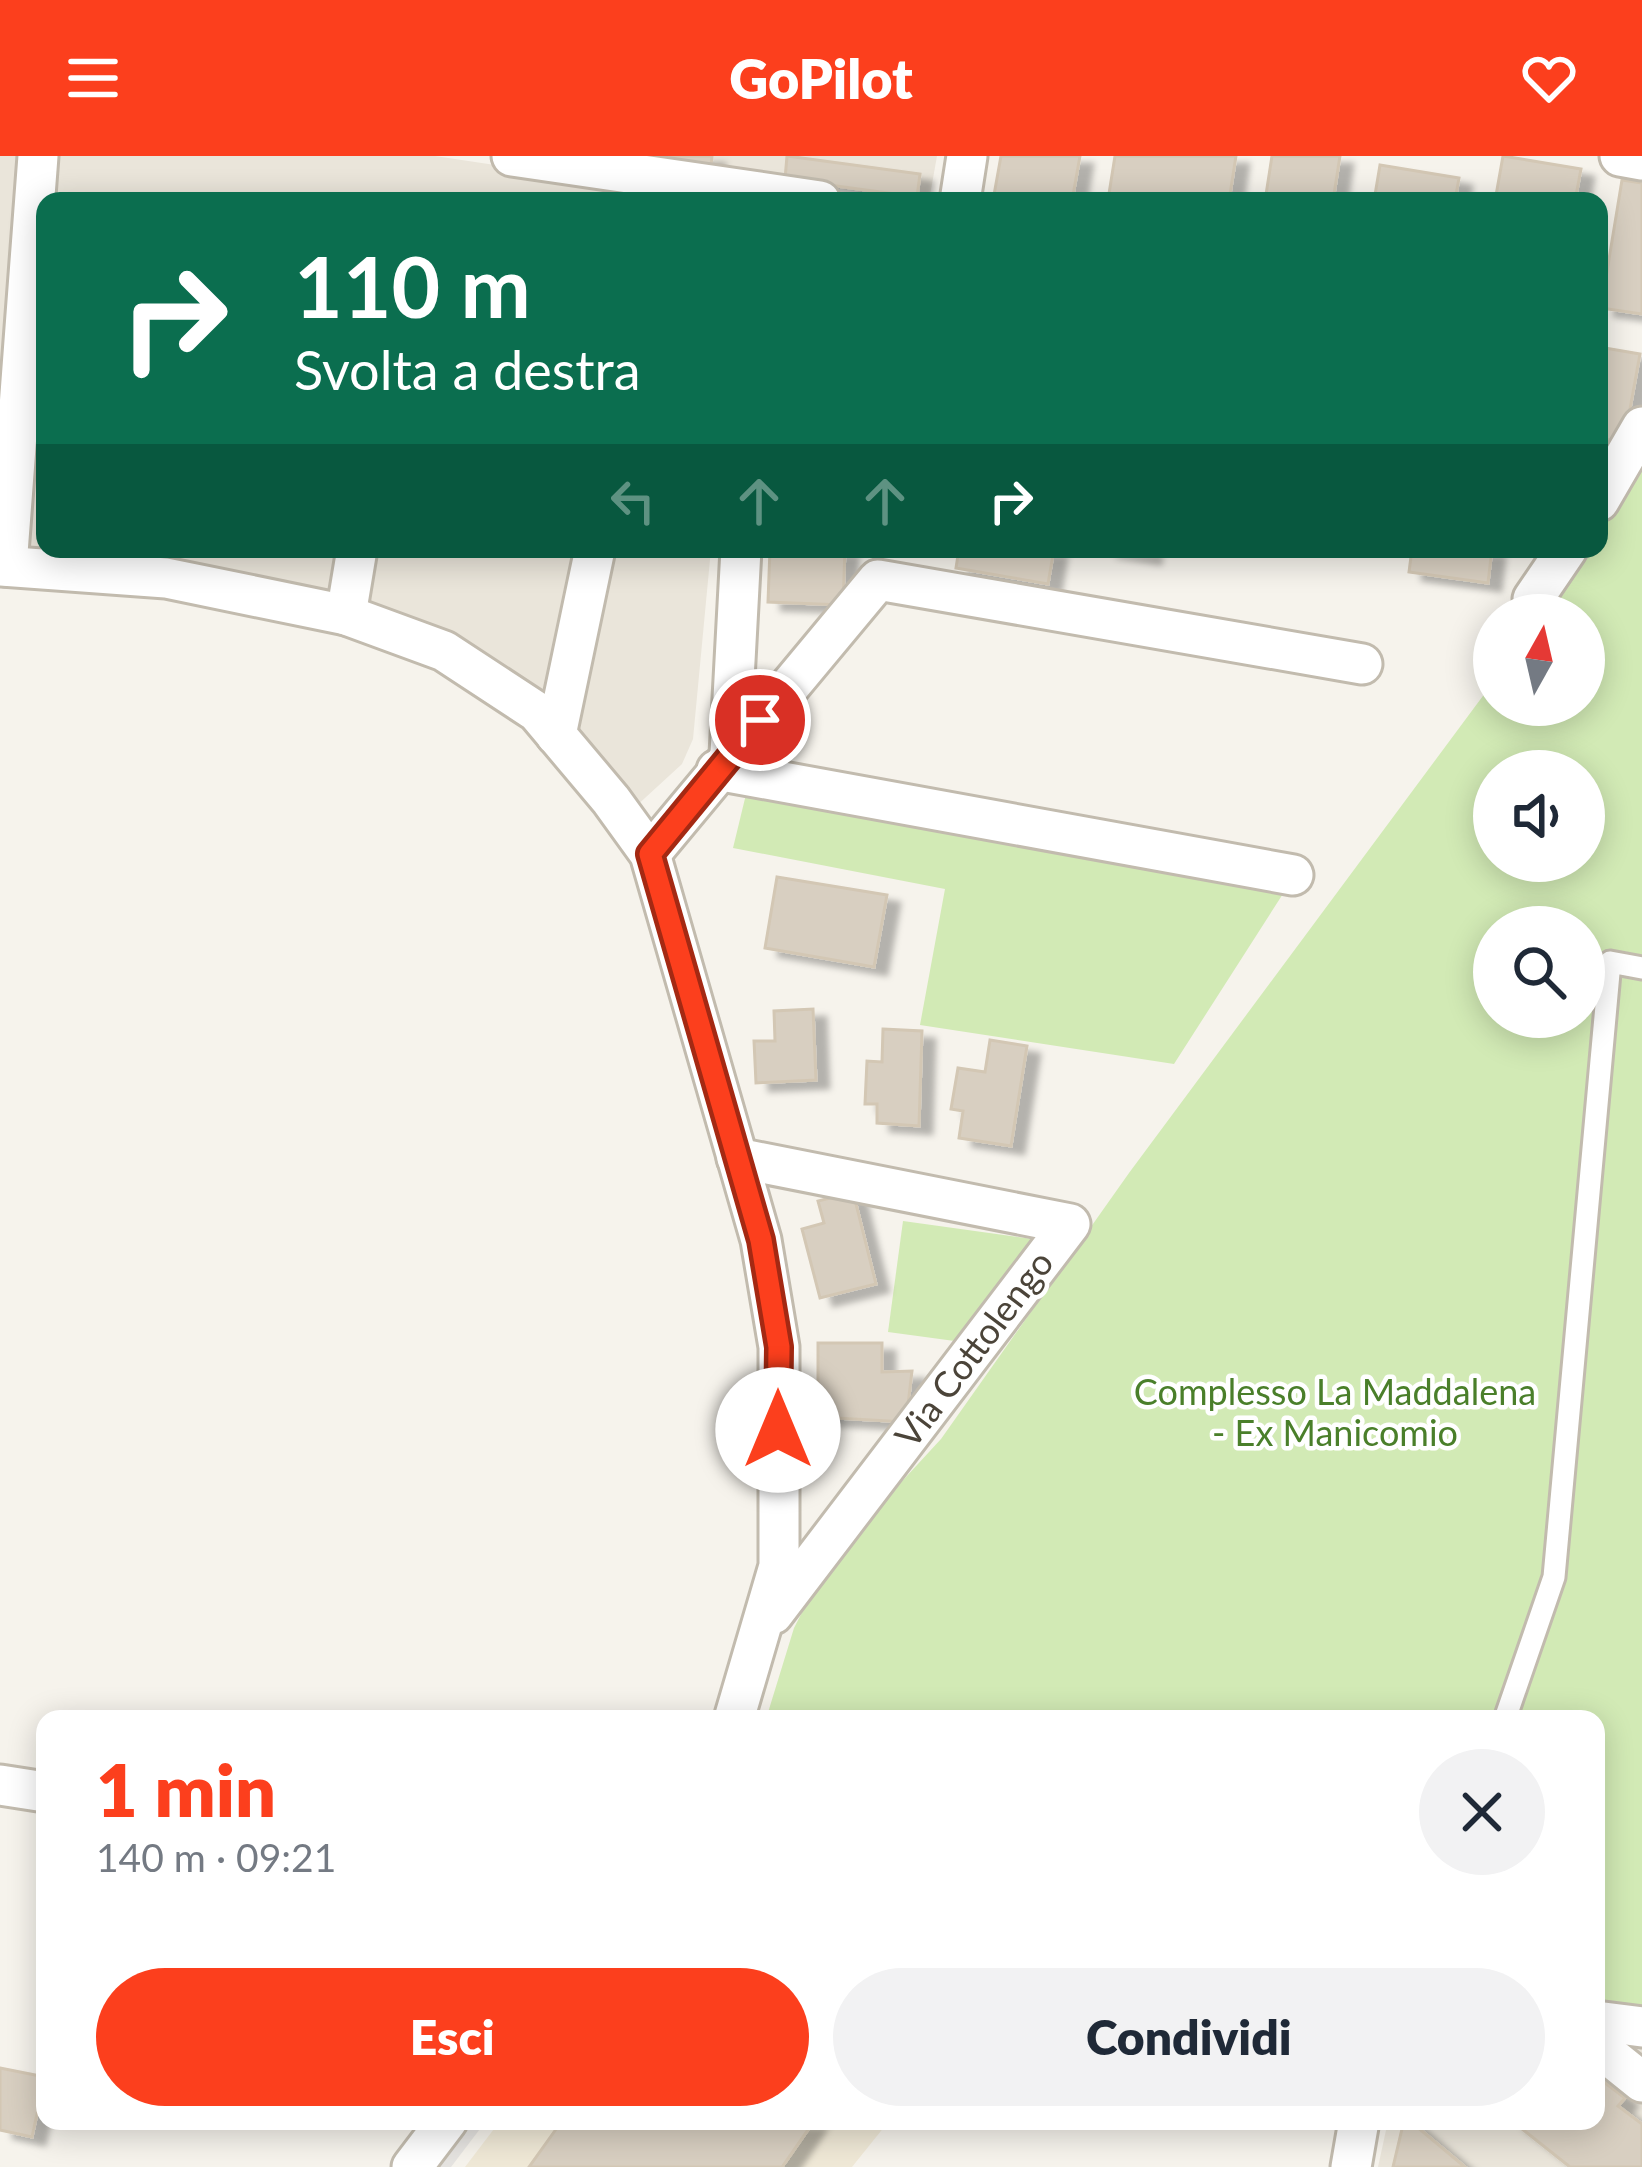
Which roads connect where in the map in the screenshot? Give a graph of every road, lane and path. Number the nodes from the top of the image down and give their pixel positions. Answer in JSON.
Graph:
{"nodes":[{"id":1,"x":38,"y":156,"type":"edge"},
{"id":2,"x":512,"y":156,"type":"edge"},
{"id":3,"x":967,"y":156,"type":"edge"},
{"id":4,"x":1619,"y":156,"type":"edge"},
{"id":5,"x":1642,"y":160,"type":"edge"},
{"id":6,"x":588,"y":162,"type":"edge"},
{"id":7,"x":766,"y":192,"type":"edge"},
{"id":8,"x":961,"y":192,"type":"edge"},
{"id":9,"x":1642,"y":427,"type":"edge"},
{"id":10,"x":1608,"y":484,"type":"edge"},
{"id":11,"x":356,"y":558,"type":"edge"},
{"id":12,"x":593,"y":558,"type":"edge"},
{"id":13,"x":740,"y":558,"type":"edge"},
{"id":14,"x":896,"y":558,"type":"edge"},
{"id":15,"x":1561,"y":558,"type":"edge"},
{"id":16,"x":168,"y":563,"type":"edge"},
{"id":17,"x":3,"y":566,"type":"edge"},
{"id":18,"x":878,"y":580,"type":"junction"},
{"id":19,"x":1536,"y":594,"type":"edge"},
{"id":20,"x":346,"y":615,"type":"junction"},
{"id":21,"x":1362,"y":664,"type":"dead end"},
{"id":22,"x":556,"y":735,"type":"junction"},
{"id":23,"x":724,"y":762,"type":"junction"},
{"id":24,"x":650,"y":854,"type":"junction"},
{"id":25,"x":1293,"y":874,"type":"dead end"},
{"id":26,"x":1642,"y":968,"type":"edge"},
{"id":27,"x":737,"y":1158,"type":"junction"},
{"id":28,"x":761,"y":1630,"type":"junction"},
{"id":29,"x":737,"y":1710,"type":"edge"},
{"id":30,"x":1508,"y":1710,"type":"edge"},
{"id":31,"x":0,"y":1785,"type":"edge"},
{"id":32,"x":36,"y":1791,"type":"edge"},
{"id":33,"x":1605,"y":2022,"type":"edge"},
{"id":34,"x":1642,"y":2027,"type":"edge"},
{"id":35,"x":1605,"y":2052,"type":"edge"},
{"id":36,"x":1642,"y":2082,"type":"edge"},
{"id":37,"x":440,"y":2130,"type":"edge"},
{"id":38,"x":1357,"y":2130,"type":"edge"},
{"id":39,"x":412,"y":2167,"type":"edge"},
{"id":40,"x":1351,"y":2167,"type":"edge"}],
"edges":[{"from":1,"to":17,"type":"street"},
{"from":2,"to":6,"type":"street"},
{"from":3,"to":8,"type":"street"},
{"from":4,"to":5,"type":"street"},
{"from":6,"to":7,"type":"street"},
{"from":9,"to":10,"type":"street"},
{"from":11,"to":20,"type":"street"},
{"from":12,"to":22,"type":"street"},
{"from":13,"to":23,"type":"street"},
{"from":14,"to":18,"type":"street"},
{"from":15,"to":19,"type":"street"},
{"from":16,"to":17,"type":"street","name":"Via Cottolengo"},
{"from":16,"to":20,"type":"street","name":"Via Cottolengo"},
{"from":18,"to":21,"type":"street"},
{"from":18,"to":23,"type":"street"},
{"from":20,"to":22,"type":"street","name":"Via Cottolengo"},
{"from":22,"to":24,"type":"street","name":"Via Cottolengo"},
{"from":23,"to":24,"type":"street"},
{"from":23,"to":25,"type":"street"},
{"from":24,"to":27,"type":"street","name":"Via Cottolengo"},
{"from":26,"to":30,"type":"lane"},
{"from":27,"to":28,"type":"street","name":"Via Cottolengo"},
{"from":27,"to":28,"type":"street","name":"Via Cottolengo"},
{"from":28,"to":29,"type":"street","name":"Via Cottolengo"},
{"from":31,"to":32,"type":"street"},
{"from":33,"to":34,"type":"street"},
{"from":35,"to":36,"type":"street"},
{"from":37,"to":39,"type":"street"},
{"from":38,"to":40,"type":"street"}]}
